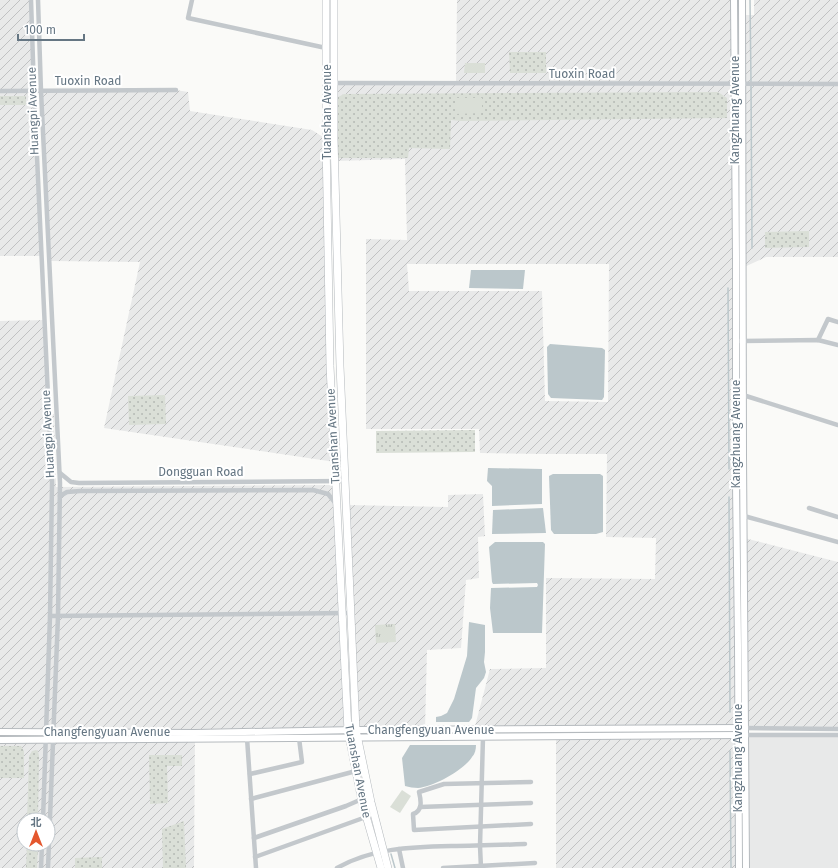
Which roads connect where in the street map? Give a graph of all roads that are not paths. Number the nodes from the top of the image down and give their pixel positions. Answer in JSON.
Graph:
{"nodes":[{"id":1,"x":32,"y":0,"type":"edge"},
{"id":2,"x":38,"y":0,"type":"edge"},
{"id":3,"x":192,"y":0,"type":"edge"},
{"id":4,"x":326,"y":0,"type":"edge"},
{"id":5,"x":334,"y":0,"type":"edge"},
{"id":6,"x":734,"y":0,"type":"edge"},
{"id":7,"x":742,"y":0,"type":"edge"},
{"id":8,"x":326,"y":48,"type":"junction"},
{"id":9,"x":327,"y":83,"type":"junction"},
{"id":10,"x":334,"y":83,"type":"junction"},
{"id":11,"x":734,"y":84,"type":"junction"},
{"id":12,"x":742,"y":84,"type":"junction"},
{"id":13,"x":838,"y":84,"type":"edge"},
{"id":14,"x":176,"y":90,"type":"dead end"},
{"id":15,"x":0,"y":91,"type":"edge"},
{"id":16,"x":34,"y":91,"type":"junction"},
{"id":17,"x":41,"y":91,"type":"junction"},
{"id":18,"x":838,"y":322,"type":"edge"},
{"id":19,"x":818,"y":340,"type":"junction"},
{"id":20,"x":736,"y":341,"type":"junction"},
{"id":21,"x":742,"y":341,"type":"junction"},
{"id":22,"x":838,"y":345,"type":"edge"},
{"id":23,"x":743,"y":395,"type":"junction"},
{"id":24,"x":838,"y":425,"type":"edge"},
{"id":25,"x":60,"y":473,"type":"junction"},
{"id":26,"x":345,"y":481,"type":"junction"},
{"id":27,"x":336,"y":482,"type":"junction"},
{"id":28,"x":60,"y":496,"type":"junction"},
{"id":29,"x":337,"y":506,"type":"junction"},
{"id":30,"x":809,"y":508,"type":"dead end"},
{"id":31,"x":744,"y":516,"type":"junction"},
{"id":32,"x":838,"y":517,"type":"edge"},
{"id":33,"x":838,"y":542,"type":"edge"},
{"id":34,"x":342,"y":613,"type":"junction"},
{"id":35,"x":351,"y":613,"type":"junction"},
{"id":36,"x":50,"y":616,"type":"junction"},
{"id":37,"x":58,"y":616,"type":"junction"},
{"id":38,"x":738,"y":728,"type":"junction"},
{"id":39,"x":745,"y":728,"type":"junction"},
{"id":40,"x":838,"y":728,"type":"edge"},
{"id":41,"x":0,"y":732,"type":"edge"},
{"id":42,"x":49,"y":732,"type":"junction"},
{"id":43,"x":349,"y":734,"type":"junction"},
{"id":44,"x":357,"y":734,"type":"junction"},
{"id":45,"x":738,"y":735,"type":"junction"},
{"id":46,"x":745,"y":735,"type":"junction"},
{"id":47,"x":838,"y":735,"type":"edge"},
{"id":48,"x":483,"y":737,"type":"junction"},
{"id":49,"x":247,"y":738,"type":"junction"},
{"id":50,"x":299,"y":738,"type":"junction"},
{"id":51,"x":53,"y":739,"type":"junction"},
{"id":52,"x":0,"y":740,"type":"edge"},
{"id":53,"x":46,"y":740,"type":"junction"},
{"id":54,"x":356,"y":772,"type":"junction"},
{"id":55,"x":250,"y":774,"type":"junction"},
{"id":56,"x":531,"y":782,"type":"dead end"},
{"id":57,"x":482,"y":783,"type":"junction"},
{"id":58,"x":251,"y":799,"type":"junction"},
{"id":59,"x":362,"y":799,"type":"junction"},
{"id":60,"x":530,"y":803,"type":"dead end"},
{"id":61,"x":481,"y":804,"type":"junction"},
{"id":62,"x":420,"y":807,"type":"junction"},
{"id":63,"x":43,"y":812,"type":"edge"},
{"id":64,"x":366,"y":816,"type":"junction"},
{"id":65,"x":532,"y":824,"type":"dead end"},
{"id":66,"x":481,"y":826,"type":"junction"},
{"id":67,"x":254,"y":838,"type":"junction"},
{"id":68,"x":525,"y":844,"type":"dead end"},
{"id":69,"x":480,"y":846,"type":"junction"},
{"id":70,"x":398,"y":849,"type":"junction"},
{"id":71,"x":42,"y":852,"type":"edge"},
{"id":72,"x":380,"y":852,"type":"junction"},
{"id":73,"x":255,"y":857,"type":"junction"},
{"id":74,"x":535,"y":863,"type":"dead end"},
{"id":75,"x":481,"y":867,"type":"edge"},
{"id":76,"x":41,"y":868,"type":"edge"},
{"id":77,"x":48,"y":868,"type":"edge"},
{"id":78,"x":256,"y":868,"type":"edge"},
{"id":79,"x":337,"y":868,"type":"edge"},
{"id":80,"x":381,"y":868,"type":"edge"},
{"id":81,"x":388,"y":868,"type":"edge"},
{"id":82,"x":403,"y":868,"type":"edge"},
{"id":83,"x":443,"y":868,"type":"edge"},
{"id":84,"x":739,"y":868,"type":"edge"},
{"id":85,"x":746,"y":868,"type":"edge"}],
"edges":[{"from":1,"to":16,"type":"street","name":"Huangpi Avenue"},
{"from":2,"to":17,"type":"street","name":"Huangpi Avenue"},
{"from":3,"to":8,"type":"street"},
{"from":4,"to":8,"type":"highway","name":"Tuanshan Avenue"},
{"from":5,"to":10,"type":"highway","name":"Tuanshan Avenue"},
{"from":6,"to":11,"type":"main road","name":"Kangzhuang Avenue"},
{"from":7,"to":12,"type":"main road","name":"Kangzhuang Avenue"},
{"from":8,"to":9,"type":"highway","name":"Tuanshan Avenue"},
{"from":9,"to":10,"type":"street","name":"Tuoxin Road"},
{"from":9,"to":27,"type":"highway","name":"Tuanshan Avenue"},
{"from":10,"to":11,"type":"street","name":"Tuoxin Road"},
{"from":10,"to":26,"type":"highway","name":"Tuanshan Avenue"},
{"from":11,"to":12,"type":"street","name":"Tuoxin Road"},
{"from":11,"to":20,"type":"main road","name":"Kangzhuang Avenue"},
{"from":12,"to":13,"type":"street","name":"Tuoxin Road"},
{"from":12,"to":21,"type":"main road","name":"Kangzhuang Avenue"},
{"from":14,"to":17,"type":"street","name":"Tuoxin Road"},
{"from":15,"to":16,"type":"street","name":"Tuoxin Road"},
{"from":16,"to":17,"type":"street","name":"Tuoxin Road"},
{"from":16,"to":36,"type":"street","name":"Huangpi Avenue"},
{"from":17,"to":25,"type":"street","name":"Huangpi Avenue"},
{"from":18,"to":19,"type":"street"},
{"from":19,"to":21,"type":"street"},
{"from":19,"to":22,"type":"street"},
{"from":20,"to":21,"type":"street"},
{"from":20,"to":38,"type":"main road","name":"Kangzhuang Avenue"},
{"from":21,"to":23,"type":"main road","name":"Kangzhuang Avenue"},
{"from":23,"to":24,"type":"street"},
{"from":23,"to":31,"type":"main road","name":"Kangzhuang Avenue"},
{"from":25,"to":27,"type":"street","name":"Dongguan Road"},
{"from":25,"to":28,"type":"street","name":"Huangpi Avenue"},
{"from":26,"to":27,"type":"street","name":"Dongguan Road"},
{"from":26,"to":35,"type":"highway","name":"Tuanshan Avenue"},
{"from":27,"to":29,"type":"highway","name":"Tuanshan Avenue"},
{"from":28,"to":29,"type":"street","name":"Dongguan Road"},
{"from":28,"to":37,"type":"street","name":"Huangpi Avenue"},
{"from":29,"to":34,"type":"highway","name":"Tuanshan Avenue"},
{"from":30,"to":32,"type":"street"},
{"from":31,"to":33,"type":"street"},
{"from":31,"to":39,"type":"main road","name":"Kangzhuang Avenue"},
{"from":34,"to":35,"type":"street"},
{"from":34,"to":37,"type":"street"},
{"from":34,"to":43,"type":"highway","name":"Tuanshan Avenue"},
{"from":35,"to":44,"type":"highway","name":"Tuanshan Avenue"},
{"from":36,"to":37,"type":"street"},
{"from":36,"to":42,"type":"street","name":"Huangpi Avenue"},
{"from":37,"to":42,"type":"street","name":"Huangpi Avenue"},
{"from":38,"to":39,"type":"main road","name":"Changfengyuan Avenue"},
{"from":38,"to":44,"type":"main road","name":"Changfengyuan Avenue"},
{"from":38,"to":45,"type":"main road","name":"Kangzhuang Avenue"},
{"from":39,"to":40,"type":"street","name":"Changfengyuan Avenue"},
{"from":39,"to":46,"type":"main road","name":"Kangzhuang Avenue"},
{"from":41,"to":42,"type":"main road","name":"Changfengyuan Avenue"},
{"from":42,"to":43,"type":"main road","name":"Changfengyuan Avenue"},
{"from":42,"to":51,"type":"street","name":"Huangpi Avenue"},
{"from":42,"to":53,"type":"street","name":"Huangpi Avenue"},
{"from":43,"to":44,"type":"main road","name":"Changfengyuan Avenue"},
{"from":43,"to":50,"type":"main road","name":"Changfengyuan Avenue"},
{"from":43,"to":54,"type":"highway","name":"Tuanshan Avenue"},
{"from":44,"to":48,"type":"main road","name":"Changfengyuan Avenue"},
{"from":44,"to":72,"type":"highway","name":"Tuanshan Avenue"},
{"from":45,"to":46,"type":"main road","name":"Changfengyuan Avenue"},
{"from":45,"to":48,"type":"main road","name":"Changfengyuan Avenue"},
{"from":45,"to":84,"type":"main road","name":"Kangzhuang Avenue"},
{"from":46,"to":47,"type":"street","name":"Changfengyuan Avenue"},
{"from":46,"to":85,"type":"main road","name":"Kangzhuang Avenue"},
{"from":48,"to":57,"type":"street"},
{"from":49,"to":50,"type":"main road","name":"Changfengyuan Avenue"},
{"from":49,"to":51,"type":"main road","name":"Changfengyuan Avenue"},
{"from":49,"to":55,"type":"street"},
{"from":50,"to":55,"type":"street"},
{"from":51,"to":53,"type":"main road","name":"Changfengyuan Avenue"},
{"from":51,"to":77,"type":"street","name":"Huangpi Avenue"},
{"from":52,"to":53,"type":"main road","name":"Changfengyuan Avenue"},
{"from":53,"to":63,"type":"street","name":"Huangpi Avenue"},
{"from":54,"to":58,"type":"street"},
{"from":54,"to":59,"type":"highway","name":"Tuanshan Avenue"},
{"from":55,"to":58,"type":"street"},
{"from":56,"to":57,"type":"street"},
{"from":57,"to":61,"type":"street"},
{"from":57,"to":62,"type":"street"},
{"from":58,"to":67,"type":"street"},
{"from":59,"to":64,"type":"highway","name":"Tuanshan Avenue"},
{"from":59,"to":67,"type":"street"},
{"from":60,"to":61,"type":"street"},
{"from":61,"to":62,"type":"street"},
{"from":61,"to":66,"type":"street"},
{"from":62,"to":66,"type":"street"},
{"from":64,"to":72,"type":"highway","name":"Tuanshan Avenue"},
{"from":64,"to":73,"type":"street"},
{"from":65,"to":66,"type":"street"},
{"from":66,"to":69,"type":"street"},
{"from":67,"to":73,"type":"street"},
{"from":68,"to":69,"type":"street"},
{"from":69,"to":70,"type":"street"},
{"from":69,"to":75,"type":"street"},
{"from":70,"to":72,"type":"street"},
{"from":70,"to":82,"type":"street"},
{"from":71,"to":76,"type":"street"},
{"from":72,"to":79,"type":"street"},
{"from":72,"to":80,"type":"highway","name":"Tuanshan Avenue"},
{"from":72,"to":81,"type":"highway","name":"Tuanshan Avenue"},
{"from":73,"to":78,"type":"street"},
{"from":74,"to":75,"type":"street"},
{"from":75,"to":83,"type":"street"}]}
